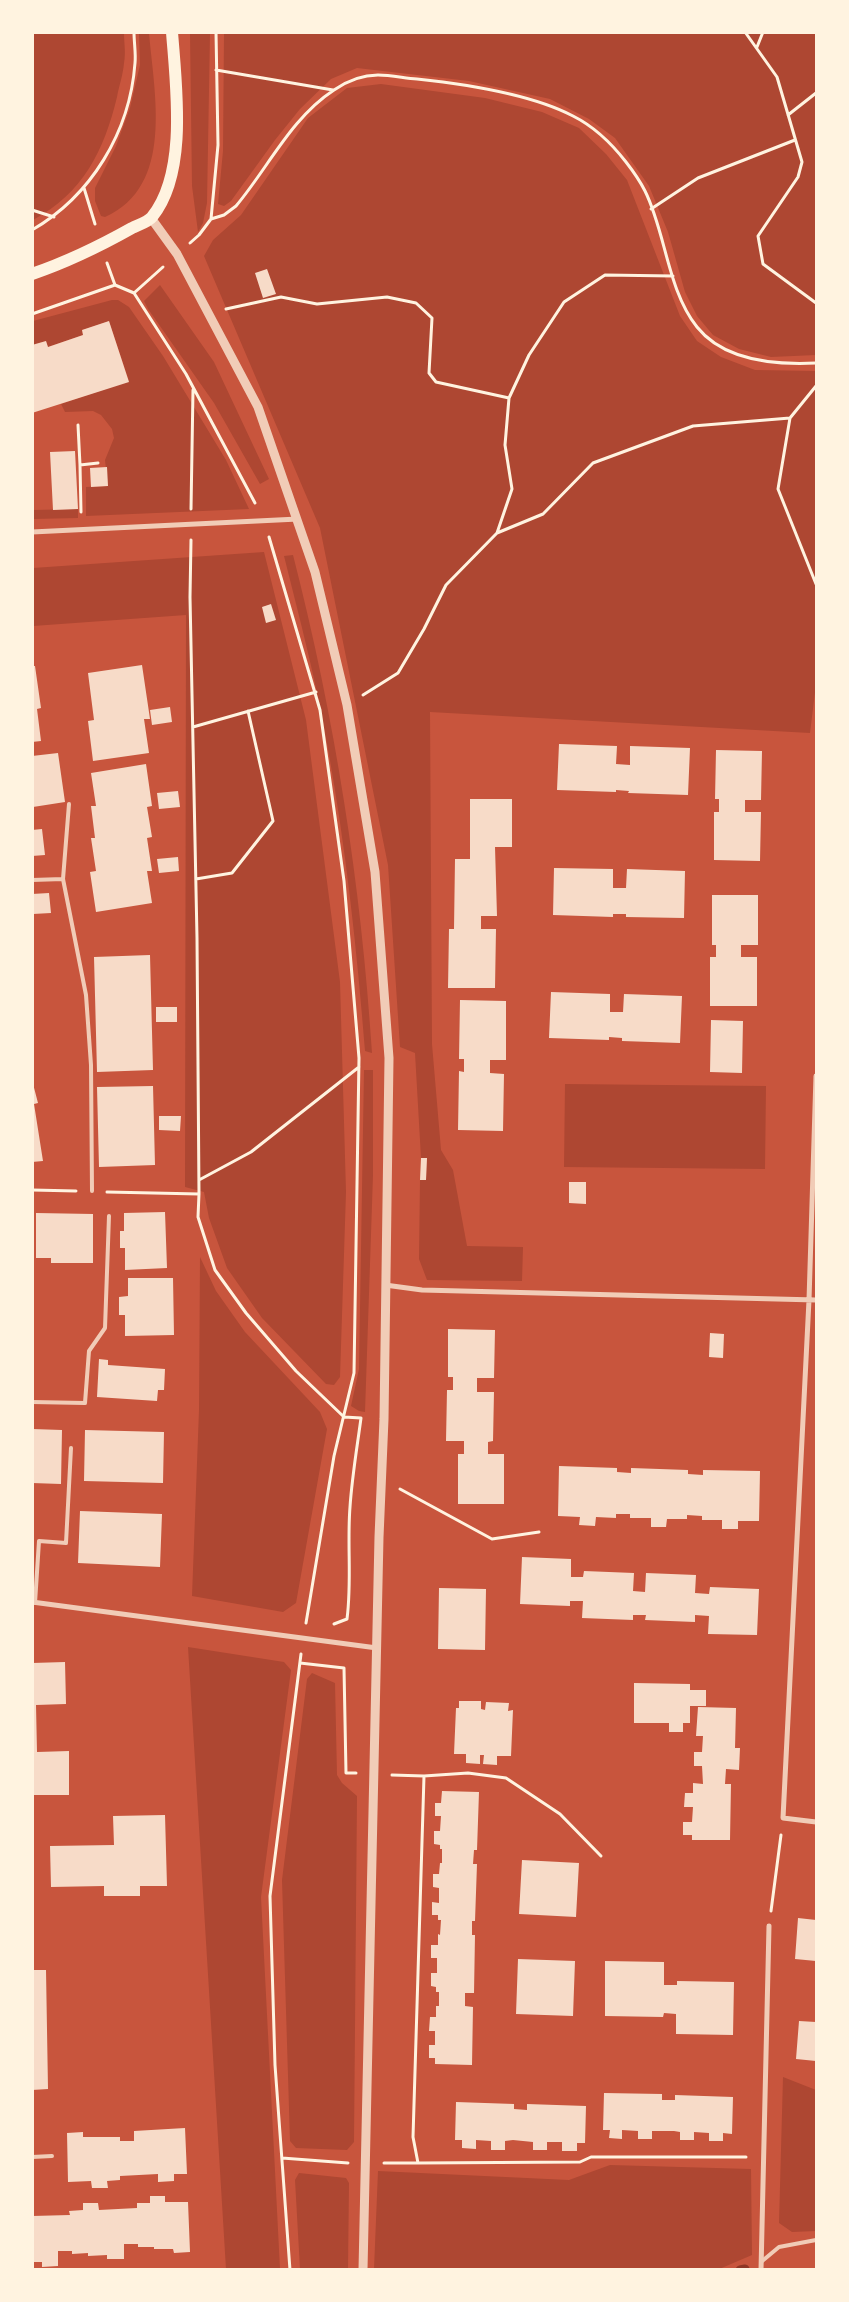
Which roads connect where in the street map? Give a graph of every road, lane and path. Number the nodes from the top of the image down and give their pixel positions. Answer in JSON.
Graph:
{"nodes":[{"id":1,"x":134,"y":32,"type":"edge"},
{"id":2,"x":172,"y":32,"type":"edge"},
{"id":3,"x":216,"y":32,"type":"edge"},
{"id":4,"x":745,"y":32,"type":"edge"},
{"id":5,"x":763,"y":32,"type":"edge"},
{"id":6,"x":757,"y":47,"type":"junction"},
{"id":7,"x":216,"y":70,"type":"junction"},
{"id":8,"x":334,"y":90,"type":"junction"},
{"id":9,"x":816,"y":93,"type":"edge"},
{"id":10,"x":788,"y":115,"type":"junction"},
{"id":11,"x":795,"y":140,"type":"junction"},
{"id":12,"x":84,"y":188,"type":"junction"},
{"id":13,"x":651,"y":209,"type":"junction"},
{"id":14,"x":32,"y":210,"type":"edge"},
{"id":15,"x":54,"y":218,"type":"junction"},
{"id":16,"x":151,"y":218,"type":"junction"},
{"id":17,"x":211,"y":219,"type":"junction"},
{"id":18,"x":94,"y":221,"type":"dead end"},
{"id":19,"x":32,"y":230,"type":"edge"},
{"id":20,"x":177,"y":254,"type":"junction"},
{"id":21,"x":110,"y":270,"type":"dead end"},
{"id":22,"x":32,"y":274,"type":"edge"},
{"id":23,"x":673,"y":276,"type":"junction"},
{"id":24,"x":115,"y":285,"type":"junction"},
{"id":25,"x":134,"y":293,"type":"junction"},
{"id":26,"x":816,"y":303,"type":"edge"},
{"id":27,"x":208,"y":313,"type":"junction"},
{"id":28,"x":32,"y":314,"type":"edge"},
{"id":29,"x":816,"y":362,"type":"edge"},
{"id":30,"x":816,"y":386,"type":"edge"},
{"id":31,"x":193,"y":387,"type":"junction"},
{"id":32,"x":509,"y":398,"type":"junction"},
{"id":33,"x":790,"y":418,"type":"junction"},
{"id":34,"x":78,"y":425,"type":"dead end"},
{"id":35,"x":98,"y":463,"type":"dead end"},
{"id":36,"x":80,"y":464,"type":"junction"},
{"id":37,"x":81,"y":490,"type":"dead end"},
{"id":38,"x":298,"y":519,"type":"junction"},
{"id":39,"x":264,"y":520,"type":"junction"},
{"id":40,"x":191,"y":524,"type":"junction"},
{"id":41,"x":32,"y":532,"type":"edge"},
{"id":42,"x":497,"y":533,"type":"junction"},
{"id":43,"x":816,"y":584,"type":"edge"},
{"id":44,"x":316,"y":692,"type":"junction"},
{"id":45,"x":347,"y":706,"type":"junction"},
{"id":46,"x":320,"y":710,"type":"junction"},
{"id":47,"x":248,"y":711,"type":"junction"},
{"id":48,"x":192,"y":727,"type":"junction"},
{"id":49,"x":69,"y":804,"type":"dead end"},
{"id":50,"x":63,"y":879,"type":"junction"},
{"id":51,"x":196,"y":879,"type":"junction"},
{"id":52,"x":32,"y":880,"type":"edge"},
{"id":53,"x":359,"y":1066,"type":"junction"},
{"id":54,"x":816,"y":1076,"type":"edge"},
{"id":55,"x":199,"y":1180,"type":"junction"},
{"id":56,"x":32,"y":1190,"type":"edge"},
{"id":57,"x":92,"y":1191,"type":"junction"},
{"id":58,"x":199,"y":1194,"type":"junction"},
{"id":59,"x":109,"y":1216,"type":"dead end"},
{"id":60,"x":385,"y":1285,"type":"junction"},
{"id":61,"x":809,"y":1300,"type":"junction"},
{"id":62,"x":816,"y":1300,"type":"edge"},
{"id":63,"x":32,"y":1402,"type":"edge"},
{"id":64,"x":344,"y":1417,"type":"junction"},
{"id":65,"x":72,"y":1448,"type":"dead end"},
{"id":66,"x":399,"y":1489,"type":"dead end"},
{"id":67,"x":538,"y":1532,"type":"dead end"},
{"id":68,"x":34,"y":1602,"type":"edge"},
{"id":69,"x":305,"y":1628,"type":"junction"},
{"id":70,"x":303,"y":1638,"type":"junction"},
{"id":71,"x":376,"y":1648,"type":"junction"},
{"id":72,"x":300,"y":1663,"type":"junction"},
{"id":73,"x":374,"y":1774,"type":"junction"},
{"id":74,"x":424,"y":1776,"type":"junction"},
{"id":75,"x":783,"y":1818,"type":"junction"},
{"id":76,"x":816,"y":1822,"type":"edge"},
{"id":77,"x":602,"y":1856,"type":"dead end"},
{"id":78,"x":769,"y":1926,"type":"joint"},
{"id":79,"x":52,"y":2156,"type":"dead end"},
{"id":80,"x":32,"y":2157,"type":"edge"},
{"id":81,"x":764,"y":2157,"type":"junction"},
{"id":82,"x":816,"y":2240,"type":"edge"},
{"id":83,"x":761,"y":2262,"type":"junction"},
{"id":84,"x":290,"y":2270,"type":"edge"},
{"id":85,"x":363,"y":2270,"type":"edge"},
{"id":86,"x":761,"y":2270,"type":"edge"}],
"edges":[{"from":1,"to":12,"type":"path"},
{"from":2,"to":16,"type":"main road"},
{"from":3,"to":7,"type":"path"},
{"from":4,"to":6,"type":"path"},
{"from":5,"to":6,"type":"path"},
{"from":6,"to":10,"type":"path"},
{"from":7,"to":8,"type":"path"},
{"from":7,"to":17,"type":"path"},
{"from":8,"to":13,"type":"path"},
{"from":8,"to":17,"type":"path"},
{"from":9,"to":10,"type":"path"},
{"from":10,"to":11,"type":"path"},
{"from":11,"to":13,"type":"path"},
{"from":11,"to":26,"type":"path"},
{"from":12,"to":15,"type":"path"},
{"from":12,"to":18,"type":"path"},
{"from":13,"to":23,"type":"path"},
{"from":14,"to":15,"type":"path"},
{"from":15,"to":19,"type":"path"},
{"from":16,"to":20,"type":"street"},
{"from":16,"to":22,"type":"main road"},
{"from":17,"to":20,"type":"path"},
{"from":20,"to":25,"type":"path"},
{"from":20,"to":27,"type":"street"},
{"from":21,"to":24,"type":"path"},
{"from":23,"to":29,"type":"path"},
{"from":23,"to":32,"type":"path"},
{"from":24,"to":25,"type":"path"},
{"from":24,"to":28,"type":"path"},
{"from":25,"to":31,"type":"path"},
{"from":27,"to":32,"type":"path"},
{"from":27,"to":38,"type":"street"},
{"from":30,"to":33,"type":"path"},
{"from":31,"to":39,"type":"path"},
{"from":31,"to":40,"type":"path"},
{"from":32,"to":42,"type":"path"},
{"from":33,"to":42,"type":"path"},
{"from":33,"to":43,"type":"path"},
{"from":34,"to":36,"type":"path"},
{"from":35,"to":36,"type":"path"},
{"from":36,"to":37,"type":"path"},
{"from":38,"to":39,"type":"street"},
{"from":38,"to":45,"type":"street"},
{"from":39,"to":40,"type":"street"},
{"from":39,"to":44,"type":"path"},
{"from":40,"to":41,"type":"street"},
{"from":40,"to":48,"type":"path"},
{"from":42,"to":45,"type":"path"},
{"from":44,"to":46,"type":"path"},
{"from":44,"to":47,"type":"path"},
{"from":45,"to":46,"type":"path"},
{"from":45,"to":60,"type":"street"},
{"from":46,"to":53,"type":"path"},
{"from":47,"to":48,"type":"path"},
{"from":47,"to":51,"type":"path"},
{"from":48,"to":51,"type":"path"},
{"from":49,"to":50,"type":"lane"},
{"from":50,"to":52,"type":"lane"},
{"from":50,"to":57,"type":"lane"},
{"from":51,"to":55,"type":"path"},
{"from":53,"to":55,"type":"path"},
{"from":53,"to":64,"type":"path"},
{"from":54,"to":61,"type":"street"},
{"from":55,"to":58,"type":"path"},
{"from":56,"to":57,"type":"path"},
{"from":57,"to":58,"type":"path"},
{"from":58,"to":64,"type":"path"},
{"from":59,"to":63,"type":"lane"},
{"from":60,"to":61,"type":"street"},
{"from":60,"to":71,"type":"street"},
{"from":61,"to":62,"type":"street"},
{"from":61,"to":75,"type":"street"},
{"from":64,"to":69,"type":"path"},
{"from":64,"to":69,"type":"path"},
{"from":65,"to":68,"type":"lane"},
{"from":66,"to":67,"type":"path"},
{"from":68,"to":70,"type":"street"},
{"from":69,"to":70,"type":"path"},
{"from":70,"to":71,"type":"street"},
{"from":70,"to":72,"type":"path"},
{"from":71,"to":73,"type":"street"},
{"from":72,"to":73,"type":"path"},
{"from":72,"to":84,"type":"path"},
{"from":73,"to":74,"type":"path"},
{"from":73,"to":85,"type":"street"},
{"from":74,"to":77,"type":"path"},
{"from":74,"to":81,"type":"path"},
{"from":75,"to":76,"type":"street"},
{"from":75,"to":78,"type":"path"},
{"from":78,"to":81,"type":"street"},
{"from":79,"to":80,"type":"lane"},
{"from":81,"to":83,"type":"street"},
{"from":82,"to":83,"type":"lane"},
{"from":83,"to":86,"type":"street"}]}
